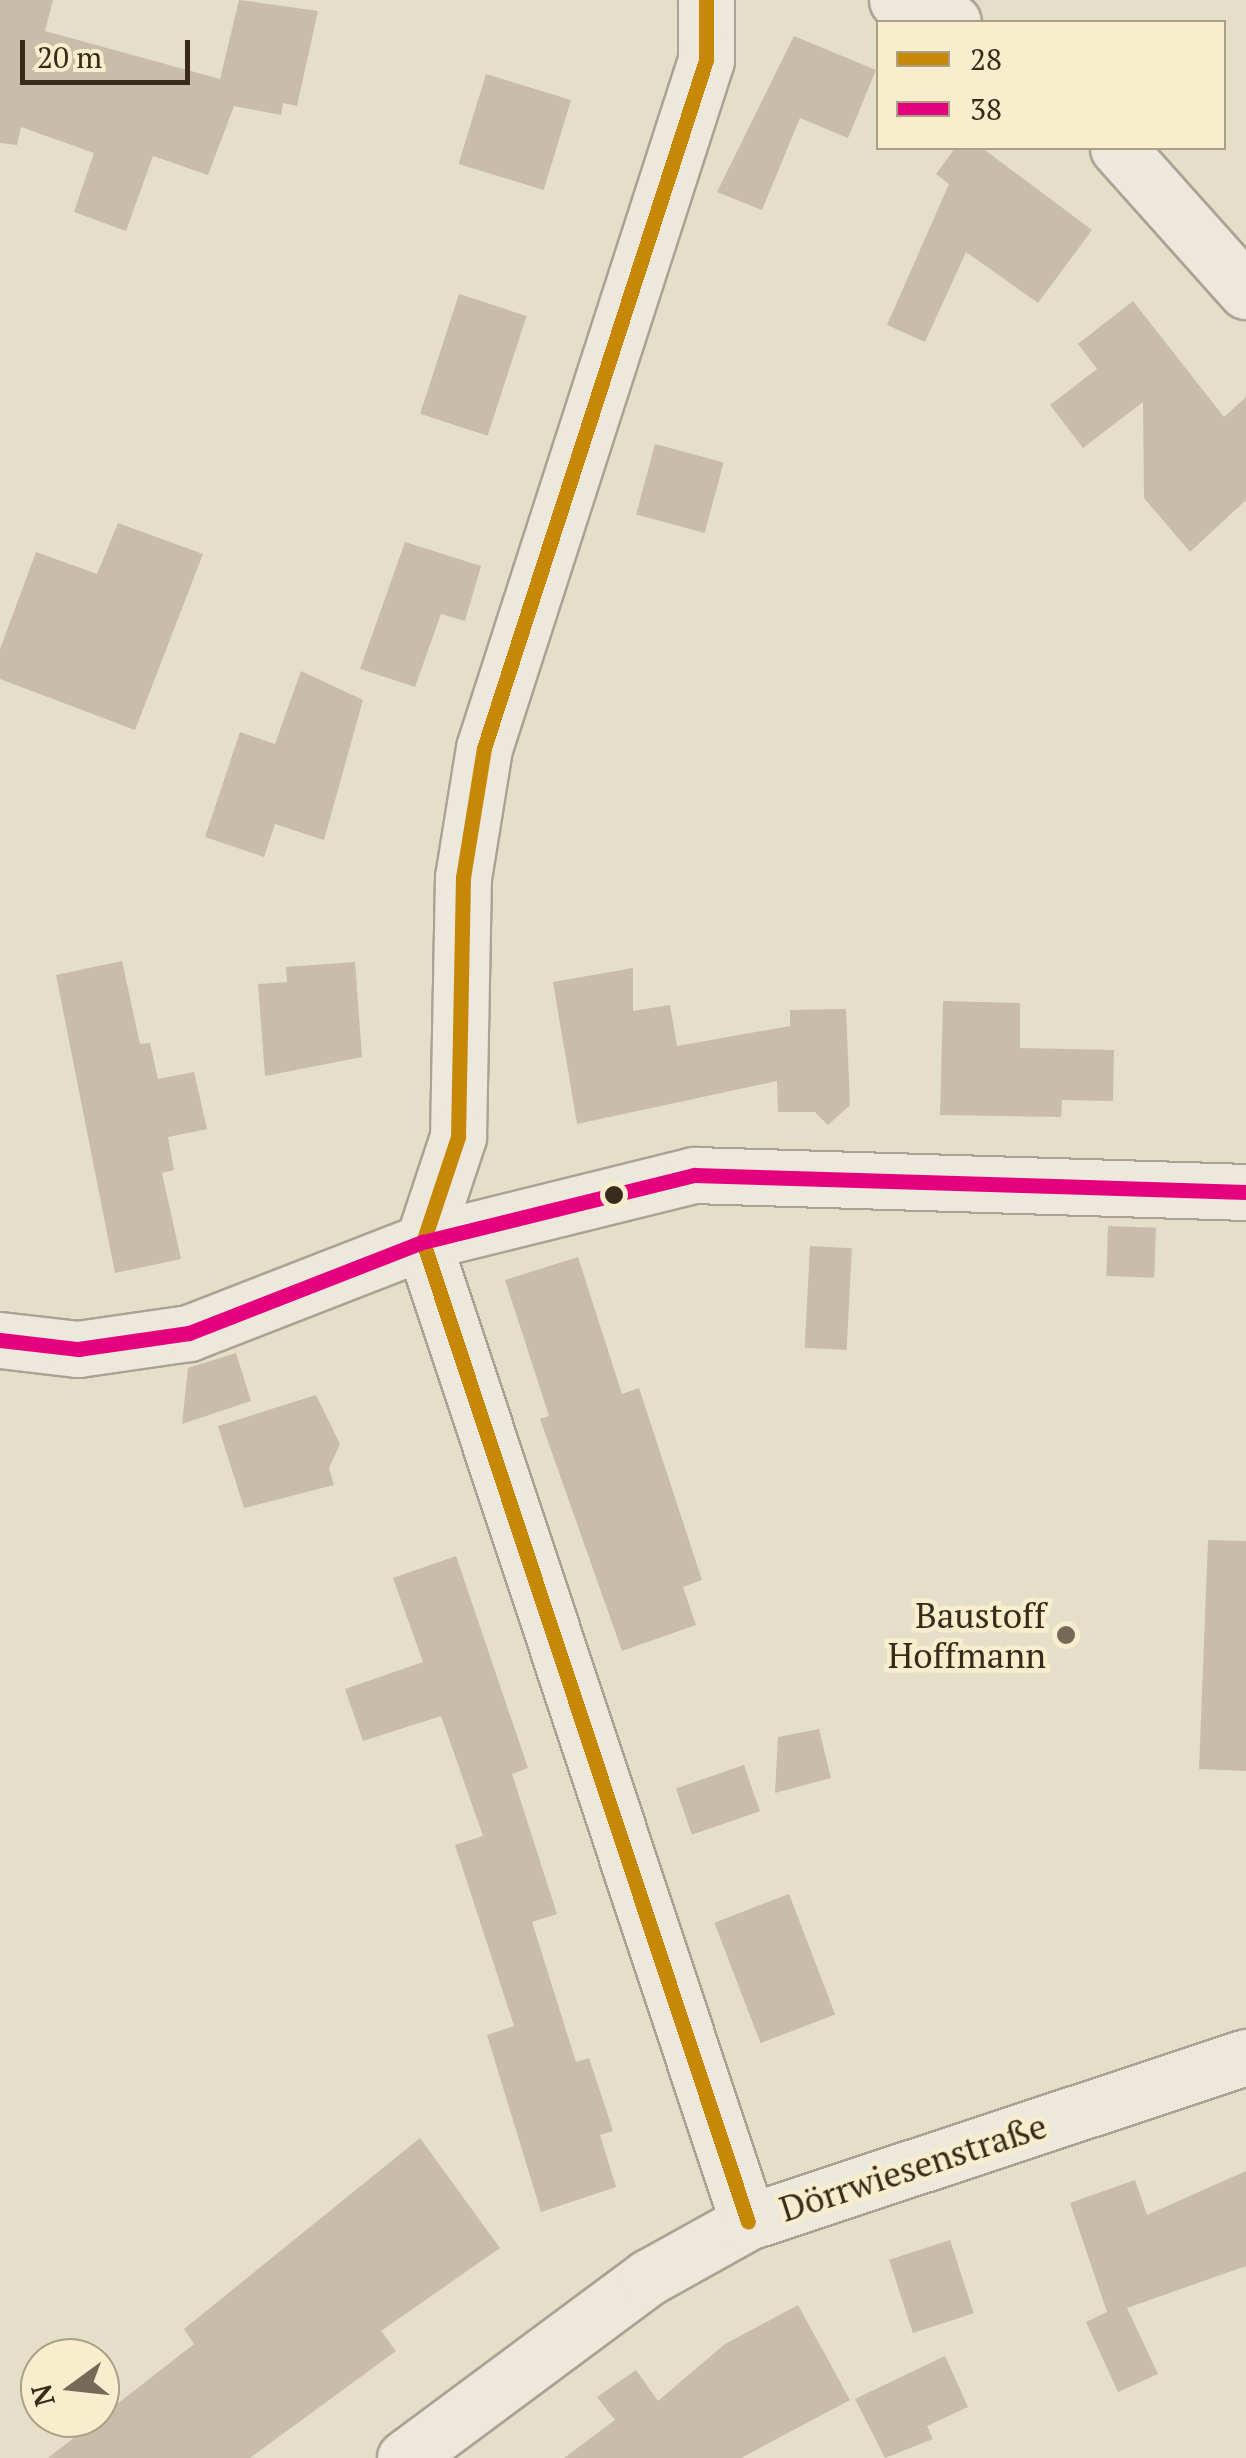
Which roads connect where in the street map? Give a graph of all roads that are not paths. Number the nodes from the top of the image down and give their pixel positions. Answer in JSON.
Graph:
{"nodes":[{"id":1,"x":706,"y":0,"type":"edge"},
{"id":2,"x":897,"y":0,"type":"edge"},
{"id":3,"x":947,"y":20,"type":"edge"},
{"id":4,"x":1120,"y":150,"type":"edge"},
{"id":5,"x":1246,"y":291,"type":"edge"},
{"id":6,"x":1246,"y":1192,"type":"edge"},
{"id":7,"x":423,"y":1242,"type":"junction"},
{"id":8,"x":0,"y":1340,"type":"edge"},
{"id":9,"x":1246,"y":2056,"type":"edge"},
{"id":10,"x":748,"y":2222,"type":"junction"},
{"id":11,"x":405,"y":2458,"type":"edge"}],
"edges":[{"from":1,"to":7,"type":"street"},
{"from":2,"to":3,"type":"street"},
{"from":4,"to":5,"type":"street"},
{"from":6,"to":7,"type":"street"},
{"from":7,"to":8,"type":"street"},
{"from":7,"to":10,"type":"street"},
{"from":9,"to":10,"type":"street","name":"Dörrwiesenstraße"},
{"from":10,"to":11,"type":"street","name":"Dörrwiesenstraße"}]}
